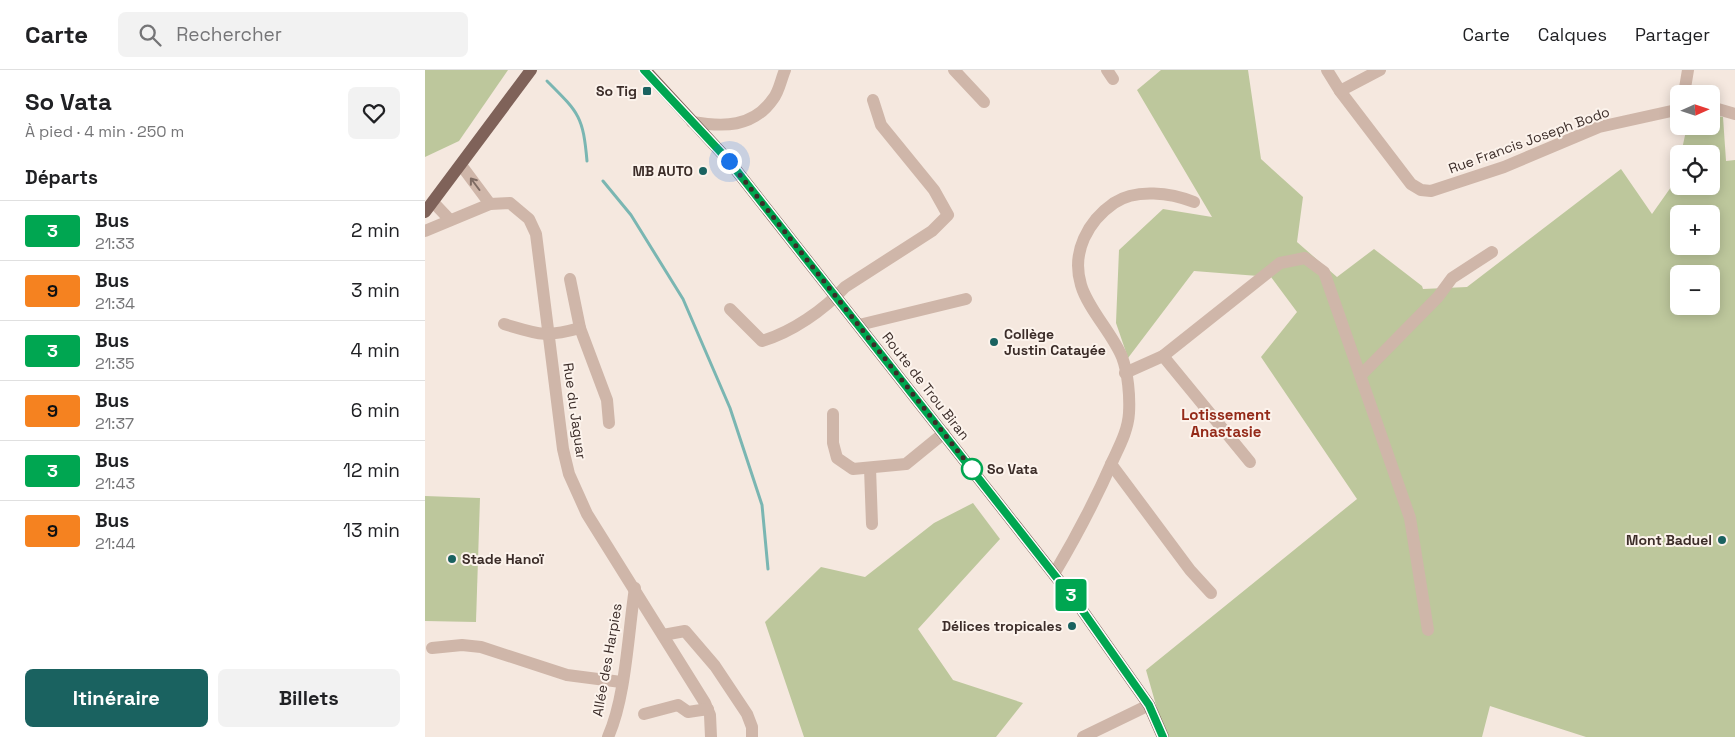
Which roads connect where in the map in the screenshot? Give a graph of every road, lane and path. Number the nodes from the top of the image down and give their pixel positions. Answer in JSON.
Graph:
{"nodes":[{"id":1,"x":522,"y":70,"type":"edge"},
{"id":2,"x":531,"y":70,"type":"edge"},
{"id":3,"x":785,"y":70,"type":"edge"},
{"id":4,"x":954,"y":70,"type":"edge"},
{"id":5,"x":1327,"y":70,"type":"edge"},
{"id":6,"x":1379,"y":70,"type":"edge"},
{"id":7,"x":1688,"y":70,"type":"edge"},
{"id":8,"x":647,"y":71,"type":"edge"},
{"id":9,"x":1686,"y":85,"type":"edge"},
{"id":10,"x":1340,"y":91,"type":"junction"},
{"id":11,"x":873,"y":100,"type":"dead end"},
{"id":12,"x":983,"y":102,"type":"dead end"},
{"id":13,"x":1720,"y":110,"type":"edge"},
{"id":14,"x":1670,"y":111,"type":"edge"},
{"id":15,"x":1735,"y":114,"type":"edge"},
{"id":16,"x":493,"y":122,"type":"junction"},
{"id":17,"x":692,"y":122,"type":"junction"},
{"id":18,"x":461,"y":165,"type":"junction"},
{"id":19,"x":1194,"y":202,"type":"dead end"},
{"id":20,"x":489,"y":204,"type":"junction"},
{"id":21,"x":429,"y":207,"type":"edge"},
{"id":22,"x":450,"y":220,"type":"junction"},
{"id":23,"x":425,"y":231,"type":"edge"},
{"id":24,"x":1492,"y":252,"type":"dead end"},
{"id":25,"x":570,"y":280,"type":"dead end"},
{"id":26,"x":836,"y":297,"type":"junction"},
{"id":27,"x":966,"y":299,"type":"dead end"},
{"id":28,"x":730,"y":309,"type":"dead end"},
{"id":29,"x":504,"y":324,"type":"dead end"},
{"id":30,"x":859,"y":325,"type":"junction"},
{"id":31,"x":580,"y":328,"type":"junction"},
{"id":32,"x":549,"y":336,"type":"junction"},
{"id":33,"x":1163,"y":356,"type":"junction"},
{"id":34,"x":1125,"y":373,"type":"junction"},
{"id":35,"x":1361,"y":375,"type":"junction"},
{"id":36,"x":833,"y":414,"type":"dead end"},
{"id":37,"x":609,"y":423,"type":"dead end"},
{"id":38,"x":944,"y":433,"type":"junction"},
{"id":39,"x":1250,"y":462,"type":"dead end"},
{"id":40,"x":1111,"y":464,"type":"junction"},
{"id":41,"x":870,"y":468,"type":"junction"},
{"id":42,"x":872,"y":524,"type":"dead end"},
{"id":43,"x":1054,"y":574,"type":"junction"},
{"id":44,"x":635,"y":588,"type":"junction"},
{"id":45,"x":1211,"y":593,"type":"dead end"},
{"id":46,"x":1429,"y":630,"type":"dead end"},
{"id":47,"x":663,"y":634,"type":"junction"},
{"id":48,"x":432,"y":648,"type":"dead end"},
{"id":49,"x":621,"y":682,"type":"junction"},
{"id":50,"x":1149,"y":705,"type":"junction"},
{"id":51,"x":708,"y":709,"type":"junction"},
{"id":52,"x":644,"y":714,"type":"dead end"},
{"id":53,"x":608,"y":737,"type":"edge"},
{"id":54,"x":711,"y":737,"type":"edge"},
{"id":55,"x":751,"y":737,"type":"edge"},
{"id":56,"x":1083,"y":737,"type":"edge"},
{"id":57,"x":1163,"y":737,"type":"edge"}],
"edges":[{"from":1,"to":16,"type":"main road"},
{"from":2,"to":16,"type":"main road"},
{"from":3,"to":17,"type":"street"},
{"from":4,"to":12,"type":"street"},
{"from":5,"to":10,"type":"street","name":"Rue Francis Joseph Bodo"},
{"from":6,"to":10,"type":"street"},
{"from":7,"to":9,"type":"street"},
{"from":8,"to":17,"type":"main road","name":"Route de Trou Biran"},
{"from":10,"to":14,"type":"street","name":"Rue Francis Joseph Bodo"},
{"from":11,"to":26,"type":"street"},
{"from":13,"to":15,"type":"street"},
{"from":16,"to":18,"type":"main road"},
{"from":17,"to":26,"type":"main road","name":"Route de Trou Biran"},
{"from":20,"to":18,"type":"street","one_way":true},
{"from":18,"to":21,"type":"main road"},
{"from":19,"to":34,"type":"street"},
{"from":20,"to":22,"type":"street","name":"Rue du Jaguar"},
{"from":20,"to":32,"type":"street","name":"Rue du Jaguar"},
{"from":21,"to":22,"type":"street"},
{"from":22,"to":23,"type":"street","name":"Rue du Jaguar"},
{"from":24,"to":35,"type":"street"},
{"from":25,"to":31,"type":"street"},
{"from":26,"to":28,"type":"street"},
{"from":26,"to":30,"type":"main road","name":"Route de Trou Biran"},
{"from":27,"to":30,"type":"street"},
{"from":29,"to":32,"type":"street"},
{"from":30,"to":38,"type":"main road","name":"Route de Trou Biran"},
{"from":31,"to":32,"type":"street"},
{"from":31,"to":37,"type":"street"},
{"from":32,"to":44,"type":"street","name":"Rue du Jaguar"},
{"from":33,"to":34,"type":"street"},
{"from":33,"to":35,"type":"street"},
{"from":33,"to":39,"type":"street"},
{"from":34,"to":40,"type":"street"},
{"from":35,"to":46,"type":"street"},
{"from":36,"to":41,"type":"street"},
{"from":38,"to":41,"type":"street"},
{"from":38,"to":43,"type":"main road","name":"Route de Trou Biran"},
{"from":40,"to":43,"type":"street"},
{"from":40,"to":45,"type":"street"},
{"from":41,"to":42,"type":"street"},
{"from":43,"to":50,"type":"main road","name":"Route de Trou Biran"},
{"from":44,"to":47,"type":"street","name":"Rue du Jaguar"},
{"from":44,"to":49,"type":"street","name":"Allée des Harpies"},
{"from":47,"to":51,"type":"street","name":"Rue du Jaguar"},
{"from":47,"to":55,"type":"street"},
{"from":48,"to":49,"type":"street"},
{"from":49,"to":53,"type":"street","name":"Allée des Harpies"},
{"from":50,"to":56,"type":"street"},
{"from":50,"to":57,"type":"main road","name":"Route de Trou Biran"},
{"from":51,"to":52,"type":"street"},
{"from":51,"to":54,"type":"street","name":"Rue du Jaguar"}]}
